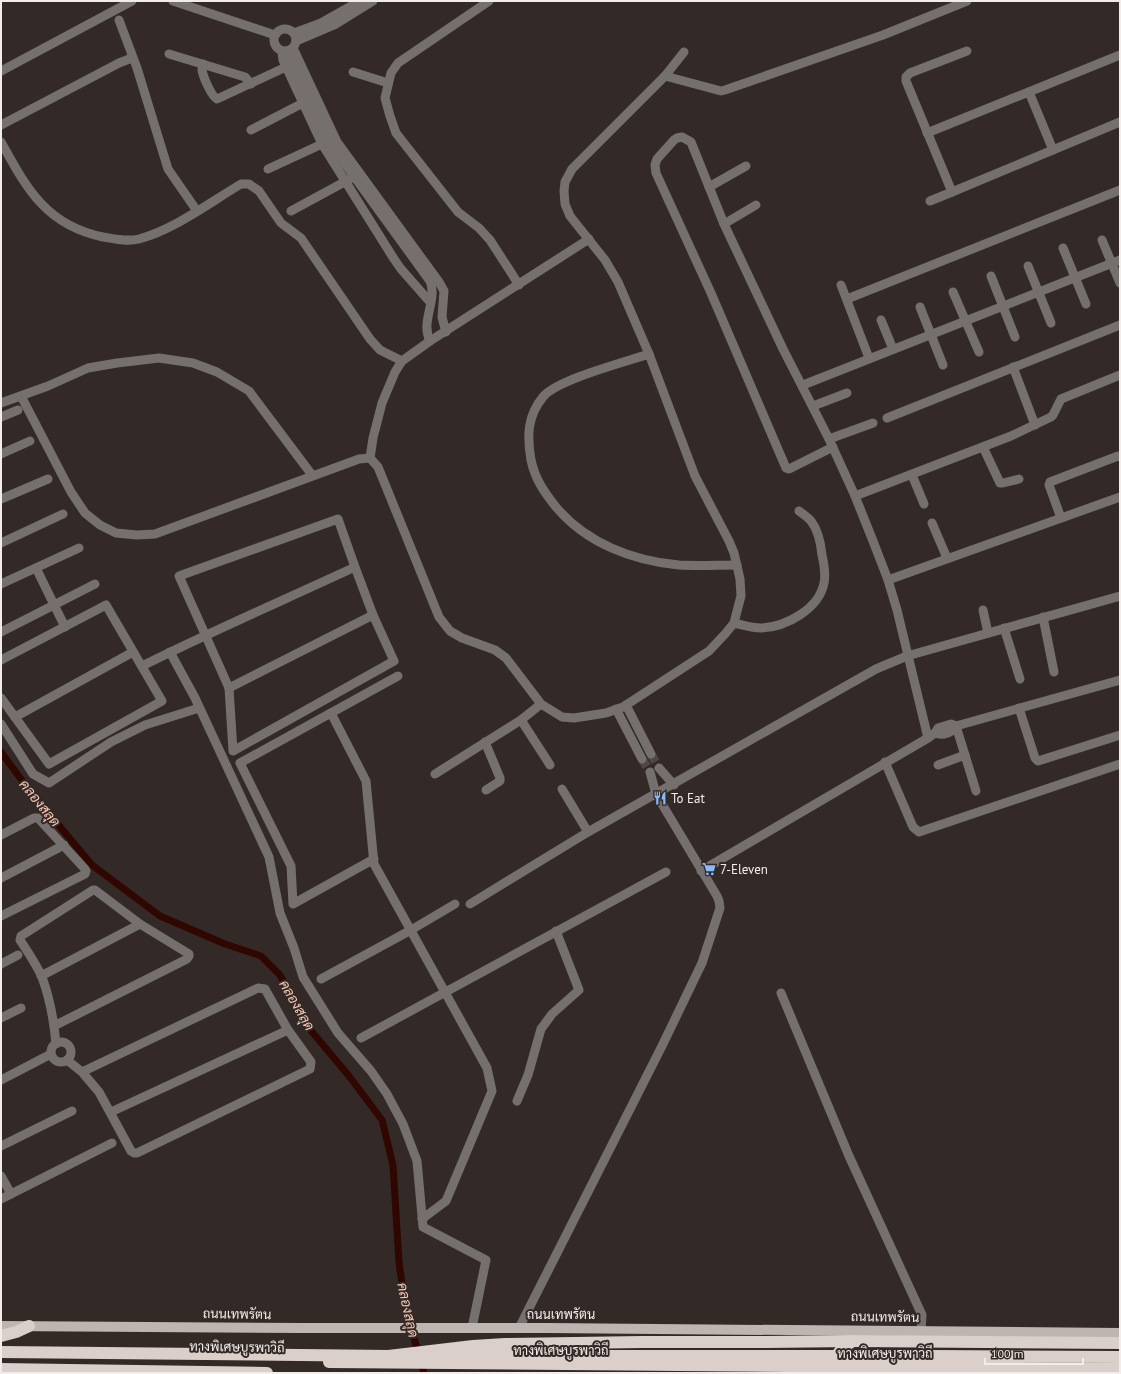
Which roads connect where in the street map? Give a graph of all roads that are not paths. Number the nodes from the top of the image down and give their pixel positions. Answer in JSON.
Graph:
{"nodes":[{"id":1,"x":132,"y":1,"type":"edge"},
{"id":2,"x":173,"y":1,"type":"edge"},
{"id":3,"x":360,"y":1,"type":"edge"},
{"id":4,"x":374,"y":1,"type":"edge"},
{"id":5,"x":489,"y":1,"type":"edge"},
{"id":6,"x":967,"y":1,"type":"edge"},
{"id":7,"x":119,"y":20,"type":"dead end"},
{"id":8,"x":275,"y":35,"type":"junction"},
{"id":9,"x":290,"y":45,"type":"junction"},
{"id":10,"x":967,"y":51,"type":"dead end"},
{"id":11,"x":684,"y":52,"type":"dead end"},
{"id":12,"x":169,"y":54,"type":"dead end"},
{"id":13,"x":1120,"y":55,"type":"edge"},
{"id":14,"x":132,"y":58,"type":"junction"},
{"id":15,"x":203,"y":64,"type":"junction"},
{"id":16,"x":286,"y":67,"type":"junction"},
{"id":17,"x":1,"y":71,"type":"edge"},
{"id":18,"x":352,"y":72,"type":"dead end"},
{"id":19,"x":664,"y":76,"type":"junction"},
{"id":20,"x":388,"y":83,"type":"junction"},
{"id":21,"x":251,"y":84,"type":"junction"},
{"id":22,"x":1029,"y":92,"type":"junction"},
{"id":23,"x":307,"y":98,"type":"junction"},
{"id":24,"x":1120,"y":122,"type":"edge"},
{"id":25,"x":1,"y":125,"type":"edge"},
{"id":26,"x":251,"y":130,"type":"dead end"},
{"id":27,"x":927,"y":133,"type":"junction"},
{"id":28,"x":1,"y":142,"type":"edge"},
{"id":29,"x":322,"y":144,"type":"junction"},
{"id":30,"x":1053,"y":150,"type":"junction"},
{"id":31,"x":746,"y":166,"type":"dead end"},
{"id":32,"x":268,"y":169,"type":"dead end"},
{"id":33,"x":358,"y":176,"type":"junction"},
{"id":34,"x":345,"y":182,"type":"junction"},
{"id":35,"x":709,"y":187,"type":"junction"},
{"id":36,"x":1120,"y":190,"type":"edge"},
{"id":37,"x":952,"y":192,"type":"junction"},
{"id":38,"x":930,"y":201,"type":"dead end"},
{"id":39,"x":756,"y":205,"type":"dead end"},
{"id":40,"x":196,"y":211,"type":"junction"},
{"id":41,"x":291,"y":211,"type":"dead end"},
{"id":42,"x":724,"y":224,"type":"junction"},
{"id":43,"x":394,"y":231,"type":"junction"},
{"id":44,"x":381,"y":238,"type":"junction"},
{"id":45,"x":589,"y":239,"type":"junction"},
{"id":46,"x":1102,"y":240,"type":"dead end"},
{"id":47,"x":1063,"y":248,"type":"dead end"},
{"id":48,"x":1116,"y":262,"type":"edge"},
{"id":49,"x":1028,"y":266,"type":"dead end"},
{"id":50,"x":991,"y":276,"type":"dead end"},
{"id":51,"x":1076,"y":278,"type":"junction"},
{"id":52,"x":1120,"y":283,"type":"edge"},
{"id":53,"x":519,"y":285,"type":"junction"},
{"id":54,"x":841,"y":285,"type":"dead end"},
{"id":55,"x":953,"y":292,"type":"dead end"},
{"id":56,"x":1039,"y":292,"type":"junction"},
{"id":57,"x":847,"y":299,"type":"junction"},
{"id":58,"x":430,"y":302,"type":"junction"},
{"id":59,"x":1086,"y":304,"type":"dead end"},
{"id":60,"x":920,"y":307,"type":"dead end"},
{"id":61,"x":1002,"y":307,"type":"junction"},
{"id":62,"x":881,"y":320,"type":"dead end"},
{"id":63,"x":965,"y":321,"type":"junction"},
{"id":64,"x":1051,"y":323,"type":"dead end"},
{"id":65,"x":1120,"y":325,"type":"edge"},
{"id":66,"x":446,"y":332,"type":"junction"},
{"id":67,"x":931,"y":335,"type":"junction"},
{"id":68,"x":1015,"y":337,"type":"dead end"},
{"id":69,"x":430,"y":341,"type":"junction"},
{"id":70,"x":893,"y":350,"type":"junction"},
{"id":71,"x":979,"y":352,"type":"dead end"},
{"id":72,"x":648,"y":354,"type":"junction"},
{"id":73,"x":870,"y":358,"type":"junction"},
{"id":74,"x":402,"y":361,"type":"junction"},
{"id":75,"x":943,"y":365,"type":"dead end"},
{"id":76,"x":1013,"y":367,"type":"junction"},
{"id":77,"x":1120,"y":375,"type":"edge"},
{"id":78,"x":803,"y":385,"type":"junction"},
{"id":79,"x":847,"y":393,"type":"dead end"},
{"id":80,"x":21,"y":396,"type":"junction"},
{"id":81,"x":1,"y":403,"type":"edge"},
{"id":82,"x":813,"y":406,"type":"junction"},
{"id":83,"x":18,"y":410,"type":"dead end"},
{"id":84,"x":1,"y":416,"type":"edge"},
{"id":85,"x":887,"y":418,"type":"dead end"},
{"id":86,"x":872,"y":423,"type":"dead end"},
{"id":87,"x":1035,"y":425,"type":"junction"},
{"id":88,"x":30,"y":441,"type":"dead end"},
{"id":89,"x":831,"y":443,"type":"junction"},
{"id":90,"x":983,"y":447,"type":"junction"},
{"id":91,"x":1,"y":454,"type":"edge"},
{"id":92,"x":1120,"y":457,"type":"edge"},
{"id":93,"x":370,"y":458,"type":"junction"},
{"id":94,"x":912,"y":474,"type":"junction"},
{"id":95,"x":312,"y":475,"type":"junction"},
{"id":96,"x":48,"y":479,"type":"dead end"},
{"id":97,"x":1019,"y":479,"type":"dead end"},
{"id":98,"x":855,"y":496,"type":"junction"},
{"id":99,"x":1120,"y":497,"type":"edge"},
{"id":100,"x":1,"y":499,"type":"edge"},
{"id":101,"x":924,"y":504,"type":"dead end"},
{"id":102,"x":799,"y":511,"type":"dead end"},
{"id":103,"x":63,"y":514,"type":"dead end"},
{"id":104,"x":1061,"y":518,"type":"junction"},
{"id":105,"x":932,"y":523,"type":"dead end"},
{"id":106,"x":1,"y":543,"type":"edge"},
{"id":107,"x":79,"y":548,"type":"dead end"},
{"id":108,"x":948,"y":558,"type":"junction"},
{"id":109,"x":737,"y":565,"type":"junction"},
{"id":110,"x":355,"y":567,"type":"junction"},
{"id":111,"x":36,"y":568,"type":"junction"},
{"id":112,"x":888,"y":580,"type":"junction"},
{"id":113,"x":1,"y":584,"type":"edge"},
{"id":114,"x":95,"y":584,"type":"dead end"},
{"id":115,"x":1120,"y":596,"type":"edge"},
{"id":116,"x":54,"y":605,"type":"junction"},
{"id":117,"x":983,"y":610,"type":"dead end"},
{"id":118,"x":373,"y":615,"type":"junction"},
{"id":119,"x":1043,"y":618,"type":"junction"},
{"id":120,"x":734,"y":623,"type":"junction"},
{"id":121,"x":65,"y":627,"type":"junction"},
{"id":122,"x":1004,"y":628,"type":"junction"},
{"id":123,"x":1,"y":632,"type":"edge"},
{"id":124,"x":988,"y":633,"type":"junction"},
{"id":125,"x":206,"y":636,"type":"junction"},
{"id":126,"x":133,"y":652,"type":"junction"},
{"id":127,"x":170,"y":652,"type":"junction"},
{"id":128,"x":907,"y":656,"type":"junction"},
{"id":129,"x":1,"y":660,"type":"edge"},
{"id":130,"x":142,"y":666,"type":"junction"},
{"id":131,"x":1054,"y":672,"type":"dead end"},
{"id":132,"x":398,"y":676,"type":"dead end"},
{"id":133,"x":1020,"y":679,"type":"dead end"},
{"id":134,"x":1120,"y":680,"type":"edge"},
{"id":135,"x":228,"y":688,"type":"junction"},
{"id":136,"x":1,"y":698,"type":"edge"},
{"id":137,"x":541,"y":704,"type":"junction"},
{"id":138,"x":626,"y":705,"type":"junction"},
{"id":139,"x":200,"y":708,"type":"junction"},
{"id":140,"x":1019,"y":708,"type":"junction"},
{"id":141,"x":616,"y":709,"type":"junction"},
{"id":142,"x":331,"y":713,"type":"junction"},
{"id":143,"x":15,"y":717,"type":"junction"},
{"id":144,"x":521,"y":720,"type":"junction"},
{"id":145,"x":1,"y":724,"type":"edge"},
{"id":146,"x":956,"y":726,"type":"junction"},
{"id":147,"x":932,"y":735,"type":"junction"},
{"id":148,"x":1120,"y":735,"type":"edge"},
{"id":149,"x":485,"y":742,"type":"junction"},
{"id":150,"x":651,"y":754,"type":"tunnel mouth"},
{"id":151,"x":965,"y":756,"type":"junction"},
{"id":152,"x":642,"y":759,"type":"tunnel mouth"},
{"id":153,"x":886,"y":762,"type":"junction"},
{"id":154,"x":1120,"y":764,"type":"edge"},
{"id":155,"x":550,"y":765,"type":"dead end"},
{"id":156,"x":938,"y":765,"type":"dead end"},
{"id":157,"x":659,"y":768,"type":"tunnel mouth"},
{"id":158,"x":650,"y":772,"type":"tunnel mouth"},
{"id":159,"x":435,"y":774,"type":"dead end"},
{"id":160,"x":674,"y":785,"type":"junction"},
{"id":161,"x":562,"y":788,"type":"dead end"},
{"id":162,"x":486,"y":790,"type":"dead end"},
{"id":163,"x":976,"y":791,"type":"dead end"},
{"id":164,"x":656,"y":794,"type":"junction"},
{"id":165,"x":588,"y":832,"type":"junction"},
{"id":166,"x":1,"y":835,"type":"edge"},
{"id":167,"x":64,"y":845,"type":"junction"},
{"id":168,"x":374,"y":859,"type":"junction"},
{"id":169,"x":701,"y":871,"type":"junction"},
{"id":170,"x":666,"y":872,"type":"dead end"},
{"id":171,"x":1,"y":878,"type":"edge"},
{"id":172,"x":455,"y":904,"type":"dead end"},
{"id":173,"x":470,"y":904,"type":"dead end"},
{"id":174,"x":1,"y":916,"type":"edge"},
{"id":175,"x":140,"y":924,"type":"junction"},
{"id":176,"x":411,"y":930,"type":"junction"},
{"id":177,"x":556,"y":932,"type":"junction"},
{"id":178,"x":18,"y":955,"type":"dead end"},
{"id":179,"x":1,"y":964,"type":"edge"},
{"id":180,"x":41,"y":976,"type":"junction"},
{"id":181,"x":321,"y":979,"type":"dead end"},
{"id":182,"x":446,"y":992,"type":"junction"},
{"id":183,"x":780,"y":993,"type":"dead end"},
{"id":184,"x":21,"y":1008,"type":"dead end"},
{"id":185,"x":1,"y":1018,"type":"edge"},
{"id":186,"x":54,"y":1026,"type":"junction"},
{"id":187,"x":288,"y":1030,"type":"junction"},
{"id":188,"x":361,"y":1038,"type":"dead end"},
{"id":189,"x":56,"y":1044,"type":"junction"},
{"id":190,"x":51,"y":1054,"type":"junction"},
{"id":191,"x":67,"y":1060,"type":"junction"},
{"id":192,"x":82,"y":1072,"type":"junction"},
{"id":193,"x":1,"y":1080,"type":"edge"},
{"id":194,"x":517,"y":1101,"type":"dead end"},
{"id":195,"x":72,"y":1111,"type":"dead end"},
{"id":196,"x":111,"y":1112,"type":"junction"},
{"id":197,"x":112,"y":1143,"type":"dead end"},
{"id":198,"x":1,"y":1146,"type":"edge"},
{"id":199,"x":1,"y":1176,"type":"edge"},
{"id":200,"x":11,"y":1194,"type":"junction"},
{"id":201,"x":1,"y":1199,"type":"edge"},
{"id":202,"x":422,"y":1219,"type":"junction"},
{"id":203,"x":1,"y":1326,"type":"edge"},
{"id":204,"x":29,"y":1326,"type":"junction"},
{"id":205,"x":472,"y":1328,"type":"junction"},
{"id":206,"x":519,"y":1328,"type":"junction"},
{"id":207,"x":921,"y":1331,"type":"junction"},
{"id":208,"x":1120,"y":1333,"type":"edge"},
{"id":209,"x":1,"y":1336,"type":"edge"},
{"id":210,"x":853,"y":1341,"type":"junction"},
{"id":211,"x":1120,"y":1343,"type":"edge"},
{"id":212,"x":1,"y":1352,"type":"edge"},
{"id":213,"x":1120,"y":1357,"type":"edge"},
{"id":214,"x":1,"y":1358,"type":"edge"},
{"id":215,"x":329,"y":1362,"type":"junction"},
{"id":216,"x":1,"y":1369,"type":"edge"},
{"id":217,"x":1120,"y":1369,"type":"edge"},
{"id":218,"x":267,"y":1373,"type":"edge"},
{"id":219,"x":835,"y":1373,"type":"edge"}],
"edges":[{"from":1,"to":17,"type":"street"},
{"from":2,"to":8,"type":"street"},
{"from":3,"to":9,"type":"street"},
{"from":4,"to":9,"type":"street"},
{"from":5,"to":20,"type":"street"},
{"from":6,"to":19,"type":"street"},
{"from":7,"to":14,"type":"street"},
{"from":8,"to":9,"type":"street"},
{"from":8,"to":9,"type":"street"},
{"from":9,"to":16,"type":"street"},
{"from":9,"to":23,"type":"street"},
{"from":10,"to":27,"type":"street"},
{"from":11,"to":19,"type":"street"},
{"from":12,"to":15,"type":"street"},
{"from":13,"to":22,"type":"street"},
{"from":14,"to":25,"type":"street"},
{"from":14,"to":40,"type":"street"},
{"from":15,"to":21,"type":"street"},
{"from":15,"to":21,"type":"street"},
{"from":16,"to":21,"type":"street"},
{"from":16,"to":23,"type":"street"},
{"from":18,"to":20,"type":"street"},
{"from":19,"to":45,"type":"street"},
{"from":20,"to":53,"type":"street"},
{"from":22,"to":27,"type":"street"},
{"from":22,"to":30,"type":"street"},
{"from":23,"to":26,"type":"street"},
{"from":23,"to":29,"type":"street"},
{"from":23,"to":33,"type":"street"},
{"from":24,"to":30,"type":"street"},
{"from":27,"to":37,"type":"street"},
{"from":28,"to":40,"type":"street"},
{"from":29,"to":32,"type":"street"},
{"from":29,"to":34,"type":"street"},
{"from":30,"to":37,"type":"street"},
{"from":31,"to":35,"type":"street"},
{"from":33,"to":34,"type":"street"},
{"from":33,"to":43,"type":"street"},
{"from":33,"to":66,"type":"street"},
{"from":34,"to":41,"type":"street"},
{"from":34,"to":44,"type":"street"},
{"from":35,"to":42,"type":"street"},
{"from":35,"to":89,"type":"street"},
{"from":36,"to":57,"type":"street"},
{"from":37,"to":38,"type":"street"},
{"from":39,"to":42,"type":"street"},
{"from":40,"to":74,"type":"street"},
{"from":42,"to":78,"type":"street"},
{"from":43,"to":44,"type":"street"},
{"from":43,"to":58,"type":"street"},
{"from":44,"to":58,"type":"street"},
{"from":45,"to":53,"type":"street"},
{"from":45,"to":72,"type":"street"},
{"from":46,"to":48,"type":"street"},
{"from":47,"to":51,"type":"street"},
{"from":48,"to":51,"type":"street"},
{"from":48,"to":52,"type":"street"},
{"from":49,"to":56,"type":"street"},
{"from":50,"to":61,"type":"street"},
{"from":51,"to":56,"type":"street"},
{"from":51,"to":59,"type":"street"},
{"from":53,"to":66,"type":"street"},
{"from":54,"to":57,"type":"street"},
{"from":55,"to":63,"type":"street"},
{"from":56,"to":61,"type":"street"},
{"from":56,"to":64,"type":"street"},
{"from":57,"to":73,"type":"street"},
{"from":58,"to":69,"type":"street"},
{"from":60,"to":67,"type":"street"},
{"from":61,"to":63,"type":"street"},
{"from":61,"to":68,"type":"street"},
{"from":62,"to":70,"type":"street"},
{"from":63,"to":67,"type":"street"},
{"from":63,"to":71,"type":"street"},
{"from":65,"to":76,"type":"street"},
{"from":66,"to":69,"type":"street"},
{"from":67,"to":70,"type":"street"},
{"from":67,"to":75,"type":"street"},
{"from":69,"to":74,"type":"street"},
{"from":70,"to":73,"type":"street"},
{"from":72,"to":109,"type":"street"},
{"from":72,"to":109,"type":"street"},
{"from":73,"to":78,"type":"street"},
{"from":74,"to":93,"type":"street"},
{"from":76,"to":85,"type":"street"},
{"from":76,"to":87,"type":"street"},
{"from":77,"to":87,"type":"street"},
{"from":78,"to":82,"type":"street"},
{"from":79,"to":82,"type":"street"},
{"from":80,"to":81,"type":"street"},
{"from":80,"to":95,"type":"street"},
{"from":80,"to":95,"type":"street"},
{"from":82,"to":89,"type":"street"},
{"from":83,"to":84,"type":"street"},
{"from":86,"to":89,"type":"street"},
{"from":87,"to":90,"type":"street"},
{"from":88,"to":91,"type":"street"},
{"from":89,"to":98,"type":"street"},
{"from":90,"to":94,"type":"street"},
{"from":90,"to":97,"type":"street"},
{"from":92,"to":104,"type":"street"},
{"from":93,"to":95,"type":"street"},
{"from":93,"to":137,"type":"street"},
{"from":94,"to":98,"type":"street"},
{"from":94,"to":101,"type":"street"},
{"from":96,"to":100,"type":"street"},
{"from":98,"to":112,"type":"street"},
{"from":99,"to":104,"type":"street"},
{"from":102,"to":120,"type":"street"},
{"from":103,"to":106,"type":"street"},
{"from":104,"to":108,"type":"street"},
{"from":105,"to":108,"type":"street"},
{"from":107,"to":111,"type":"street"},
{"from":108,"to":112,"type":"street"},
{"from":109,"to":120,"type":"street"},
{"from":110,"to":118,"type":"street"},
{"from":110,"to":125,"type":"street"},
{"from":110,"to":125,"type":"street"},
{"from":111,"to":113,"type":"street"},
{"from":111,"to":116,"type":"street"},
{"from":112,"to":128,"type":"street"},
{"from":114,"to":116,"type":"street"},
{"from":115,"to":119,"type":"street"},
{"from":116,"to":121,"type":"street"},
{"from":116,"to":123,"type":"street"},
{"from":117,"to":124,"type":"street"},
{"from":118,"to":135,"type":"street"},
{"from":118,"to":135,"type":"street"},
{"from":119,"to":122,"type":"street"},
{"from":119,"to":131,"type":"street"},
{"from":120,"to":138,"type":"street"},
{"from":121,"to":126,"type":"street"},
{"from":121,"to":129,"type":"street"},
{"from":122,"to":124,"type":"street"},
{"from":122,"to":133,"type":"street"},
{"from":124,"to":128,"type":"street"},
{"from":125,"to":127,"type":"street"},
{"from":125,"to":135,"type":"street"},
{"from":126,"to":130,"type":"street"},
{"from":126,"to":143,"type":"street"},
{"from":127,"to":130,"type":"street"},
{"from":127,"to":139,"type":"street"},
{"from":128,"to":147,"type":"street"},
{"from":128,"to":160,"type":"street"},
{"from":130,"to":143,"type":"street"},
{"from":132,"to":142,"type":"street"},
{"from":134,"to":140,"type":"street"},
{"from":136,"to":143,"type":"street"},
{"from":137,"to":141,"type":"street"},
{"from":137,"to":144,"type":"street"},
{"from":138,"to":141,"type":"street"},
{"from":138,"to":150,"type":"street"},
{"from":139,"to":145,"type":"street"},
{"from":139,"to":202,"type":"street"},
{"from":140,"to":146,"type":"street"},
{"from":140,"to":148,"type":"street"},
{"from":141,"to":152,"type":"street"},
{"from":142,"to":168,"type":"street"},
{"from":142,"to":168,"type":"street"},
{"from":144,"to":149,"type":"street"},
{"from":144,"to":155,"type":"street"},
{"from":146,"to":147,"type":"street"},
{"from":146,"to":151,"type":"street"},
{"from":147,"to":153,"type":"street"},
{"from":149,"to":159,"type":"street"},
{"from":149,"to":162,"type":"street"},
{"from":151,"to":156,"type":"street"},
{"from":151,"to":163,"type":"street"},
{"from":153,"to":154,"type":"street"},
{"from":153,"to":169,"type":"street"},
{"from":157,"to":160,"type":"street"},
{"from":158,"to":164,"type":"street"},
{"from":160,"to":164,"type":"street"},
{"from":161,"to":165,"type":"street"},
{"from":164,"to":165,"type":"street"},
{"from":164,"to":169,"type":"street"},
{"from":165,"to":173,"type":"street"},
{"from":166,"to":167,"type":"street"},
{"from":167,"to":171,"type":"street"},
{"from":167,"to":174,"type":"street"},
{"from":168,"to":176,"type":"street"},
{"from":169,"to":206,"type":"street"},
{"from":170,"to":177,"type":"street"},
{"from":172,"to":176,"type":"street"},
{"from":175,"to":180,"type":"street"},
{"from":175,"to":180,"type":"street"},
{"from":175,"to":186,"type":"street"},
{"from":176,"to":181,"type":"street"},
{"from":176,"to":182,"type":"street"},
{"from":177,"to":182,"type":"street"},
{"from":177,"to":194,"type":"street"},
{"from":178,"to":179,"type":"street"},
{"from":180,"to":186,"type":"street"},
{"from":182,"to":188,"type":"street"},
{"from":182,"to":202,"type":"street"},
{"from":183,"to":207,"type":"street"},
{"from":184,"to":185,"type":"street"},
{"from":186,"to":189,"type":"street"},
{"from":187,"to":192,"type":"street"},
{"from":187,"to":196,"type":"street"},
{"from":187,"to":196,"type":"street"},
{"from":189,"to":190,"type":"street"},
{"from":189,"to":191,"type":"street"},
{"from":190,"to":191,"type":"street"},
{"from":190,"to":193,"type":"street"},
{"from":191,"to":192,"type":"street"},
{"from":192,"to":196,"type":"street"},
{"from":195,"to":198,"type":"street"},
{"from":197,"to":200,"type":"street"},
{"from":199,"to":200,"type":"street"},
{"from":200,"to":201,"type":"street"},
{"from":202,"to":205,"type":"street"},
{"from":203,"to":204,"type":"main road","name":"ถนนเทพรัตน"},
{"from":204,"to":205,"type":"main road","name":"ถนนเทพรัตน"},
{"from":204,"to":209,"type":"highway"},
{"from":205,"to":206,"type":"main road","name":"ถนนเทพรัตน"},
{"from":206,"to":207,"type":"main road","name":"ถนนเทพรัตน"},
{"from":207,"to":208,"type":"main road","name":"ถนนเทพรัตน"},
{"from":210,"to":211,"type":"highway"},
{"from":210,"to":215,"type":"highway","bridge":true},
{"from":210,"to":219,"type":"highway","bridge":true},
{"from":212,"to":213,"type":"highway"},
{"from":214,"to":215,"type":"highway","name":"ทางพิเศษบูรพาวิถี"},
{"from":215,"to":217,"type":"highway","name":"ทางพิเศษบูรพาวิถี","bridge":true},
{"from":216,"to":218,"type":"highway","name":"ทางพิเศษบูรพาวิถี"}]}
